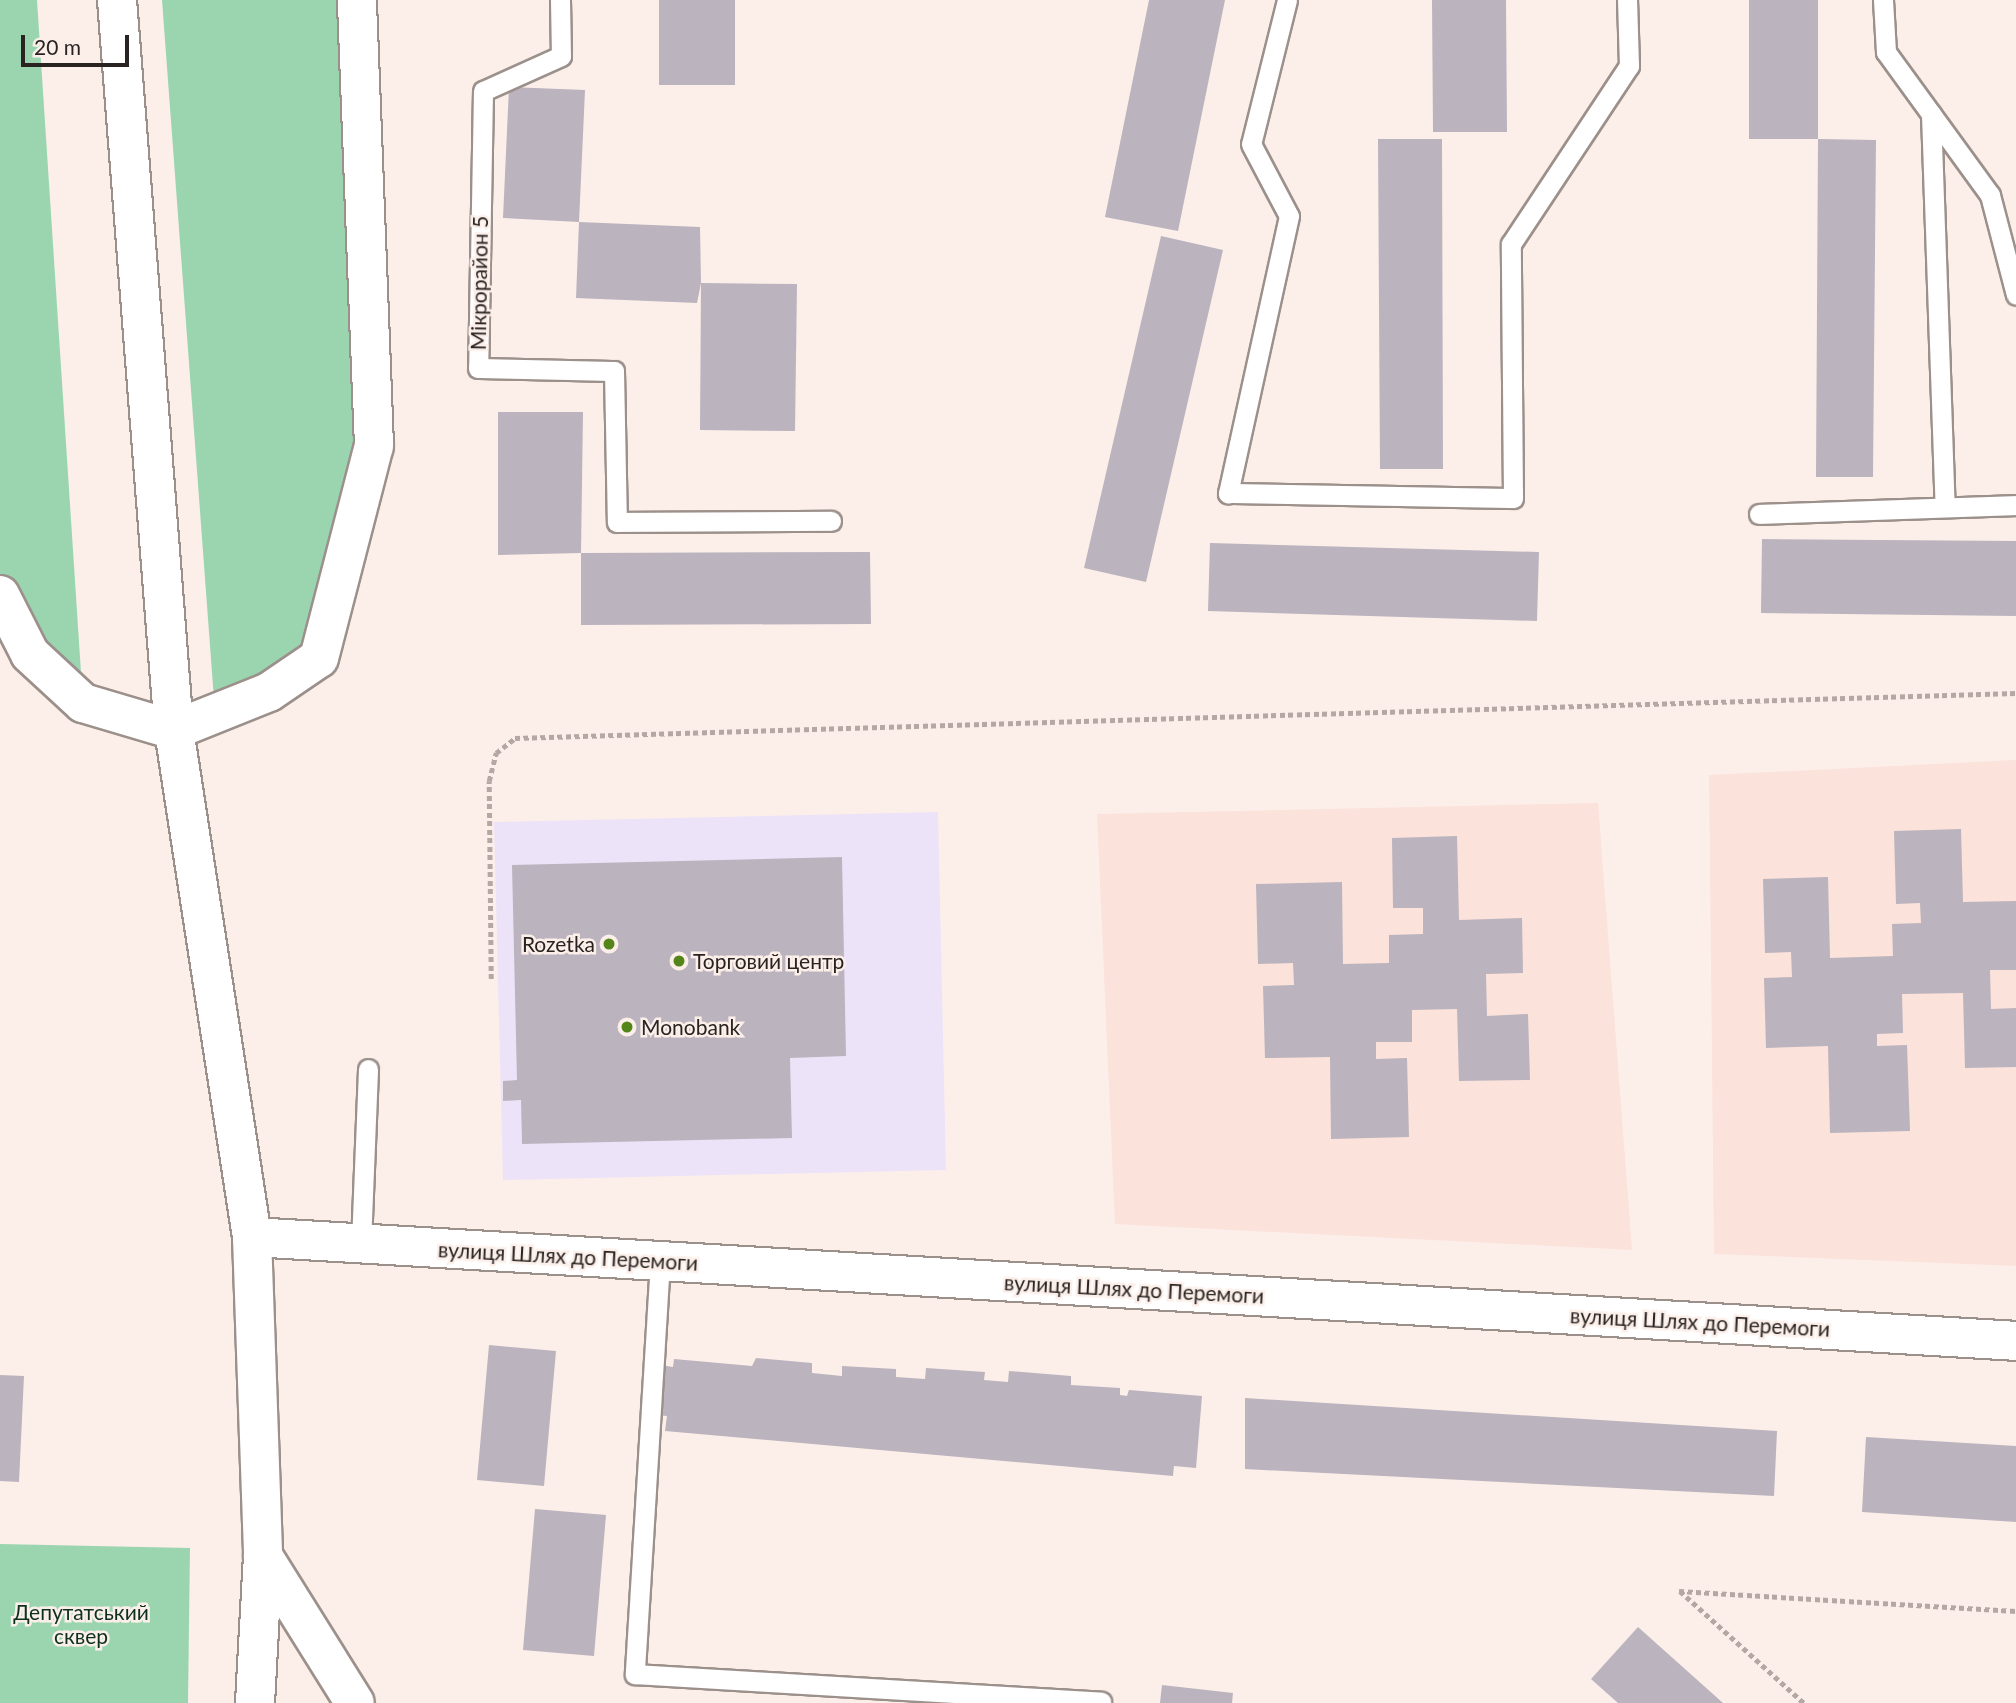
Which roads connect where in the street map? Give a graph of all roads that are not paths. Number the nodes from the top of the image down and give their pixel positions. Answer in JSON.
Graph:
{"nodes":[{"id":1,"x":117,"y":0,"type":"edge"},
{"id":2,"x":357,"y":0,"type":"edge"},
{"id":3,"x":560,"y":0,"type":"edge"},
{"id":4,"x":1287,"y":0,"type":"edge"},
{"id":5,"x":1627,"y":0,"type":"edge"},
{"id":6,"x":1883,"y":0,"type":"edge"},
{"id":7,"x":1931,"y":114,"type":"junction"},
{"id":8,"x":2016,"y":295,"type":"edge"},
{"id":9,"x":2016,"y":505,"type":"edge"},
{"id":10,"x":1945,"y":507,"type":"junction"},
{"id":11,"x":1759,"y":514,"type":"dead end"},
{"id":12,"x":831,"y":522,"type":"dead end"},
{"id":13,"x":0,"y":595,"type":"edge"},
{"id":14,"x":174,"y":730,"type":"junction"},
{"id":15,"x":368,"y":1069,"type":"dead end"},
{"id":16,"x":253,"y":1237,"type":"junction"},
{"id":17,"x":361,"y":1244,"type":"junction"},
{"id":18,"x":660,"y":1261,"type":"junction"},
{"id":19,"x":2016,"y":1341,"type":"edge"},
{"id":20,"x":263,"y":1556,"type":"junction"},
{"id":21,"x":1101,"y":1702,"type":"edge"},
{"id":22,"x":255,"y":1703,"type":"edge"},
{"id":23,"x":355,"y":1703,"type":"edge"}],
"edges":[{"from":1,"to":14,"type":"street"},
{"from":2,"to":14,"type":"street"},
{"from":3,"to":12,"type":"lane","name":"Мікрорайон 5"},
{"from":4,"to":5,"type":"lane"},
{"from":6,"to":7,"type":"lane"},
{"from":7,"to":8,"type":"lane"},
{"from":7,"to":10,"type":"lane"},
{"from":9,"to":10,"type":"lane"},
{"from":10,"to":11,"type":"lane"},
{"from":13,"to":14,"type":"street"},
{"from":14,"to":16,"type":"street"},
{"from":15,"to":17,"type":"lane"},
{"from":16,"to":17,"type":"street","name":"вулиця Шлях до Перемоги"},
{"from":16,"to":20,"type":"street"},
{"from":17,"to":18,"type":"street","name":"вулиця Шлях до Перемоги"},
{"from":18,"to":19,"type":"street","name":"вулиця Шлях до Перемоги"},
{"from":18,"to":21,"type":"lane"},
{"from":20,"to":22,"type":"street"},
{"from":20,"to":23,"type":"street"}]}
